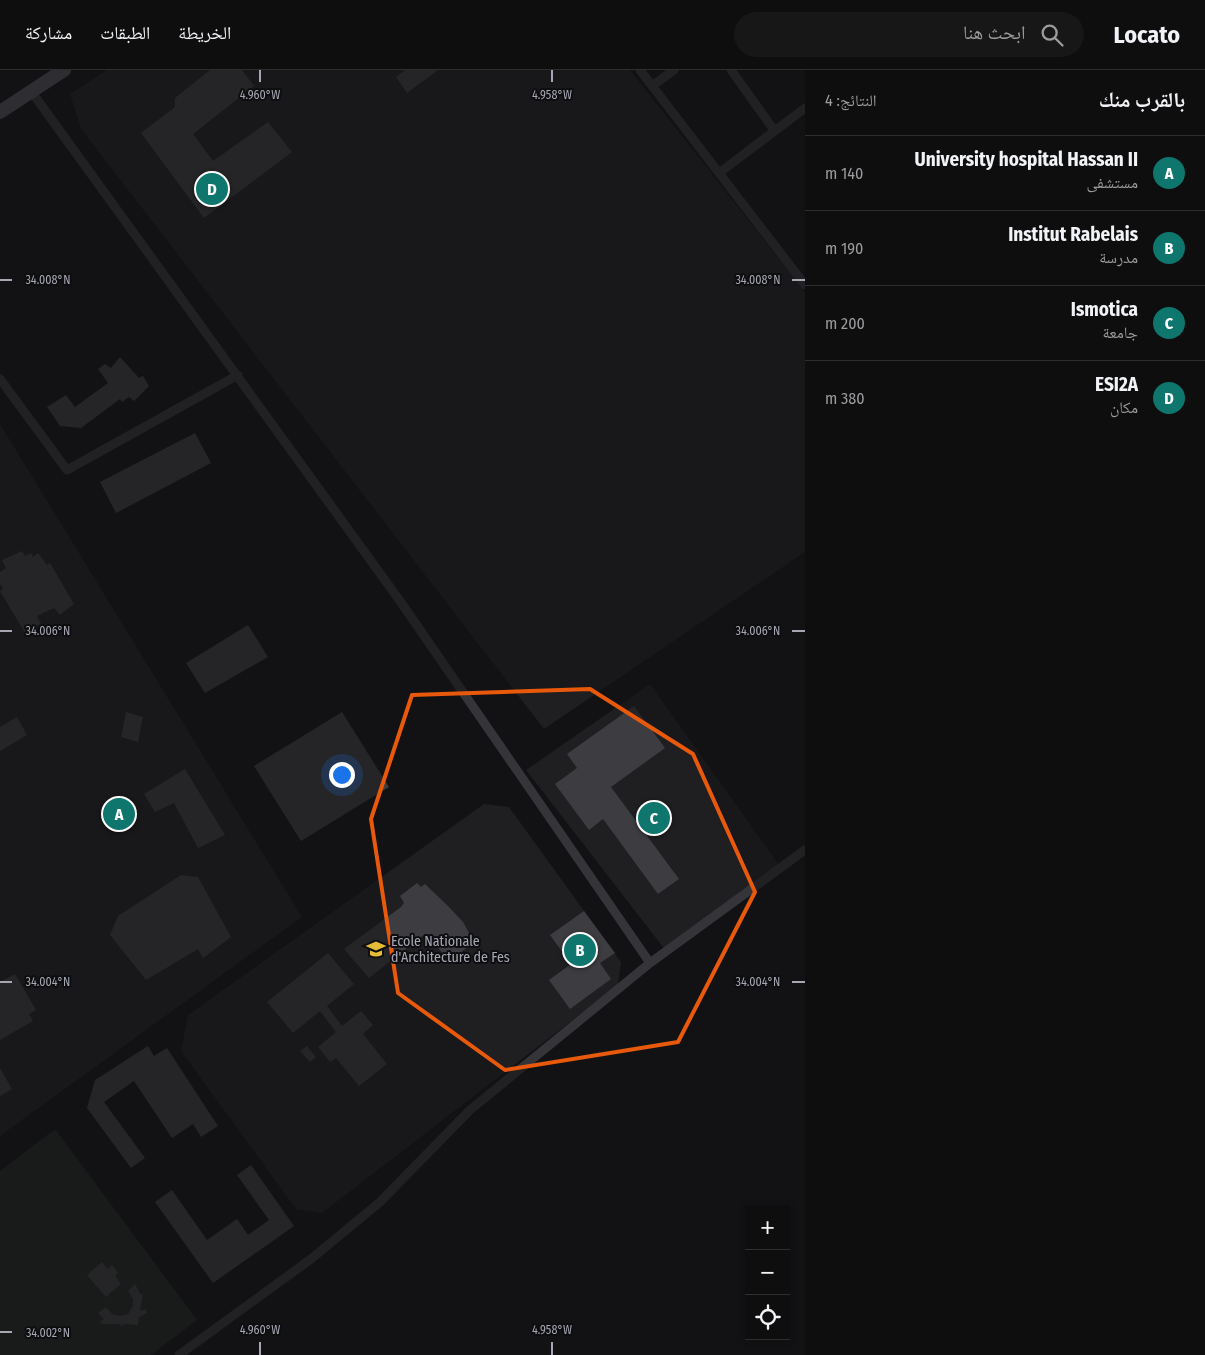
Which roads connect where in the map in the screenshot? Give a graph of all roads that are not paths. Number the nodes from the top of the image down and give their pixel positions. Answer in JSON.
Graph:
{"nodes":[{"id":1,"x":64,"y":70,"type":"edge"},
{"id":2,"x":640,"y":70,"type":"edge"},
{"id":3,"x":674,"y":70,"type":"edge"},
{"id":4,"x":731,"y":70,"type":"edge"},
{"id":5,"x":652,"y":86,"type":"junction"},
{"id":6,"x":31,"y":90,"type":"junction"},
{"id":7,"x":3,"y":108,"type":"edge"},
{"id":8,"x":805,"y":108,"type":"edge"},
{"id":9,"x":774,"y":130,"type":"junction"},
{"id":10,"x":718,"y":173,"type":"junction"},
{"id":11,"x":805,"y":285,"type":"edge"},
{"id":12,"x":238,"y":375,"type":"junction"},
{"id":13,"x":0,"y":379,"type":"edge"},
{"id":14,"x":805,"y":850,"type":"edge"},
{"id":15,"x":650,"y":963,"type":"junction"},
{"id":16,"x":179,"y":1355,"type":"edge"}],
"edges":[{"from":1,"to":6,"type":"main road"},
{"from":2,"to":5,"type":"street"},
{"from":3,"to":5,"type":"street"},
{"from":4,"to":9,"type":"street"},
{"from":5,"to":10,"type":"street"},
{"from":6,"to":7,"type":"main road"},
{"from":6,"to":12,"type":"street"},
{"from":8,"to":9,"type":"street"},
{"from":9,"to":10,"type":"street"},
{"from":10,"to":11,"type":"street"},
{"from":12,"to":13,"type":"street"},
{"from":12,"to":15,"type":"street"},
{"from":14,"to":15,"type":"street"},
{"from":15,"to":16,"type":"street"}]}
